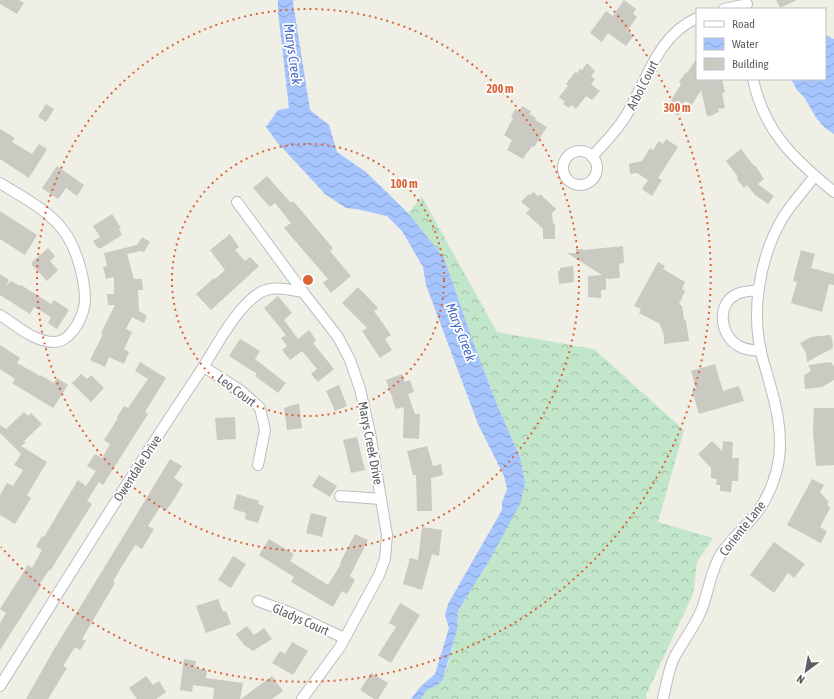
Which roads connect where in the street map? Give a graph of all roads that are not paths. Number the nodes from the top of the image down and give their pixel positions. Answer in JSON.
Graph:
{"nodes":[{"id":1,"x":747,"y":4,"type":"edge"},
{"id":2,"x":729,"y":8,"type":"edge"},
{"id":3,"x":696,"y":19,"type":"edge"},
{"id":4,"x":753,"y":80,"type":"edge"},
{"id":5,"x":592,"y":157,"type":"dead end"},
{"id":6,"x":815,"y":176,"type":"junction"},
{"id":7,"x":0,"y":183,"type":"edge"},
{"id":8,"x":834,"y":192,"type":"edge"},
{"id":9,"x":237,"y":202,"type":"dead end"},
{"id":10,"x":758,"y":290,"type":"junction"},
{"id":11,"x":303,"y":292,"type":"junction"},
{"id":12,"x":0,"y":315,"type":"edge"},
{"id":13,"x":761,"y":351,"type":"junction"},
{"id":14,"x":204,"y":367,"type":"junction"},
{"id":15,"x":258,"y":465,"type":"dead end"},
{"id":16,"x":340,"y":496,"type":"dead end"},
{"id":17,"x":381,"y":499,"type":"junction"},
{"id":18,"x":258,"y":601,"type":"dead end"},
{"id":19,"x":344,"y":638,"type":"junction"},
{"id":20,"x":0,"y":686,"type":"edge"},
{"id":21,"x":302,"y":699,"type":"edge"},
{"id":22,"x":663,"y":699,"type":"edge"}],
"edges":[{"from":1,"to":2,"type":"street"},
{"from":3,"to":5,"type":"street","name":"Arbol Court"},
{"from":4,"to":6,"type":"street"},
{"from":6,"to":8,"type":"street"},
{"from":6,"to":10,"type":"street","name":"Coriente Lane"},
{"from":7,"to":12,"type":"street"},
{"from":9,"to":11,"type":"street","name":"Marys Creek Drive"},
{"from":10,"to":13,"type":"street","name":"Coriente Lane"},
{"from":10,"to":13,"type":"street"},
{"from":11,"to":14,"type":"street","name":"Owendale Drive"},
{"from":11,"to":17,"type":"street","name":"Marys Creek Drive"},
{"from":13,"to":22,"type":"street","name":"Coriente Lane"},
{"from":14,"to":15,"type":"street","name":"Leo Court"},
{"from":14,"to":20,"type":"street","name":"Owendale Drive"},
{"from":16,"to":17,"type":"street"},
{"from":17,"to":19,"type":"street","name":"Marys Creek Drive"},
{"from":18,"to":19,"type":"street","name":"Gladys Court"},
{"from":19,"to":21,"type":"street","name":"Marys Creek Drive"}]}
